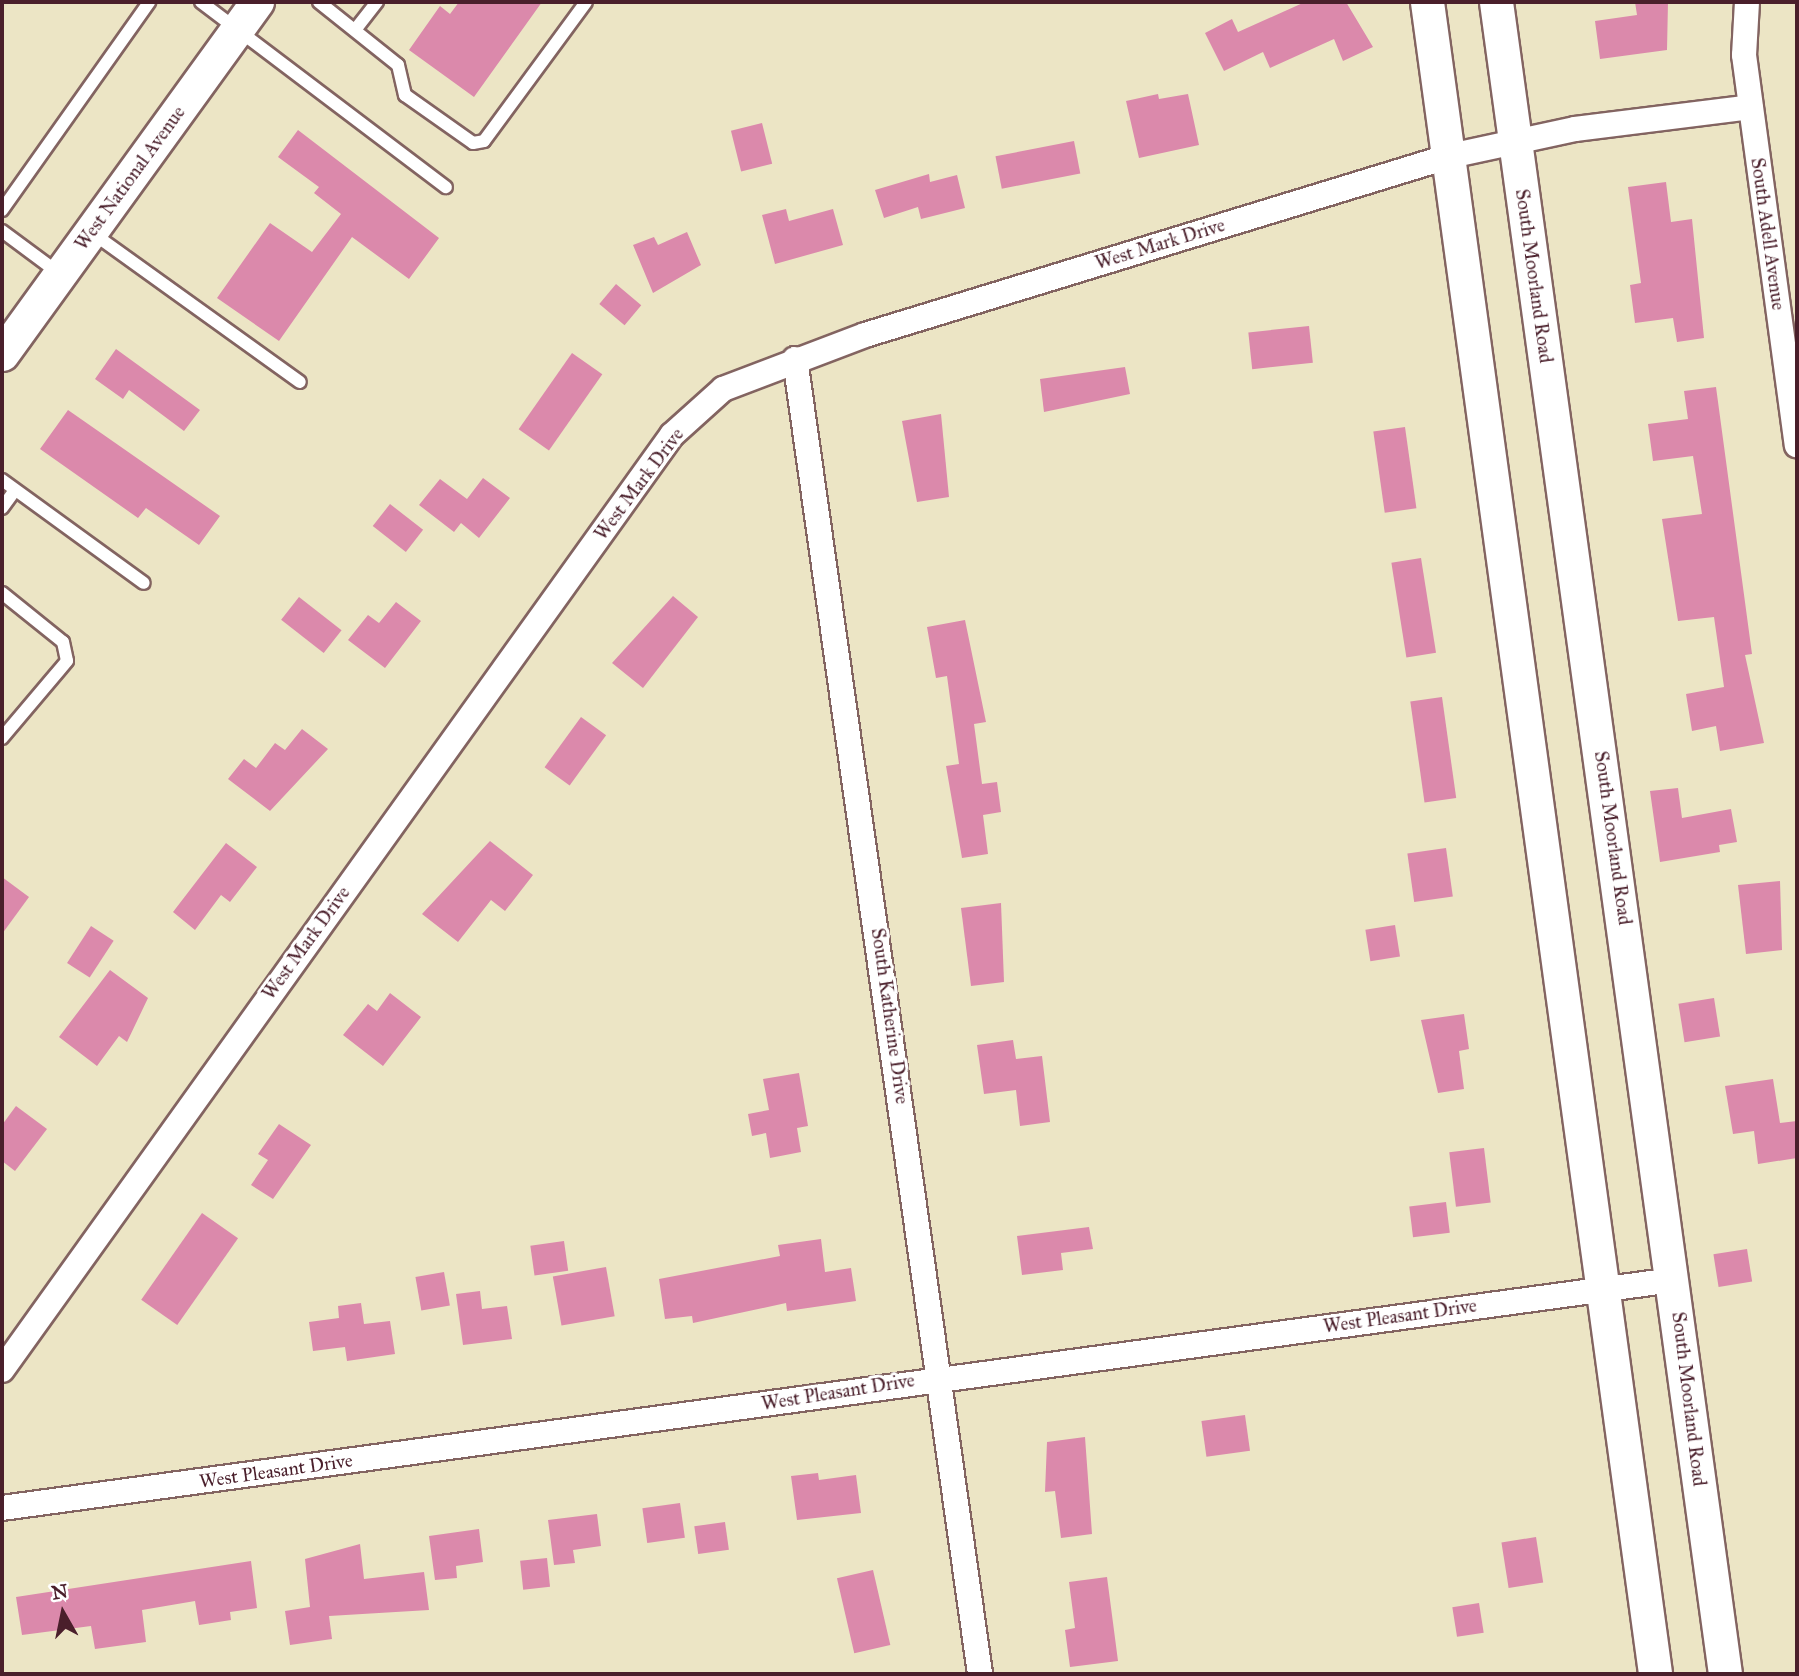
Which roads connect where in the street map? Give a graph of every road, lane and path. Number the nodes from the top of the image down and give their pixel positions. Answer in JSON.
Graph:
{"nodes":[{"id":1,"x":149,"y":2,"type":"edge"},
{"id":2,"x":201,"y":2,"type":"edge"},
{"id":3,"x":319,"y":2,"type":"edge"},
{"id":4,"x":377,"y":2,"type":"edge"},
{"id":5,"x":586,"y":2,"type":"edge"},
{"id":6,"x":1427,"y":2,"type":"edge"},
{"id":7,"x":1496,"y":2,"type":"edge"},
{"id":8,"x":1747,"y":2,"type":"edge"},
{"id":9,"x":248,"y":15,"type":"edge"},
{"id":10,"x":355,"y":30,"type":"junction"},
{"id":11,"x":1751,"y":107,"type":"junction"},
{"id":12,"x":1516,"y":141,"type":"junction"},
{"id":13,"x":1450,"y":156,"type":"junction"},
{"id":14,"x":446,"y":187,"type":"dead end"},
{"id":15,"x":2,"y":209,"type":"edge"},
{"id":16,"x":2,"y":230,"type":"edge"},
{"id":17,"x":91,"y":231,"type":"junction"},
{"id":18,"x":60,"y":274,"type":"junction"},
{"id":19,"x":2,"y":354,"type":"edge"},
{"id":20,"x":795,"y":359,"type":"junction"},
{"id":21,"x":300,"y":382,"type":"dead end"},
{"id":22,"x":1797,"y":444,"type":"edge"},
{"id":23,"x":2,"y":480,"type":"edge"},
{"id":24,"x":15,"y":490,"type":"junction"},
{"id":25,"x":2,"y":508,"type":"edge"},
{"id":26,"x":144,"y":583,"type":"dead end"},
{"id":27,"x":2,"y":593,"type":"edge"},
{"id":28,"x":3,"y":738,"type":"edge"},
{"id":29,"x":1674,"y":1280,"type":"junction"},
{"id":30,"x":1604,"y":1290,"type":"junction"},
{"id":31,"x":2,"y":1370,"type":"edge"},
{"id":32,"x":939,"y":1376,"type":"junction"},
{"id":33,"x":2,"y":1508,"type":"edge"},
{"id":34,"x":980,"y":1674,"type":"edge"},
{"id":35,"x":1655,"y":1674,"type":"edge"},
{"id":36,"x":1725,"y":1674,"type":"edge"}],
"edges":[{"from":1,"to":15,"type":"lane"},
{"from":2,"to":9,"type":"lane"},
{"from":3,"to":10,"type":"lane"},
{"from":4,"to":10,"type":"lane"},
{"from":5,"to":10,"type":"lane"},
{"from":6,"to":13,"type":"main road"},
{"from":7,"to":12,"type":"main road","name":"South Moorland Road"},
{"from":8,"to":11,"type":"street"},
{"from":9,"to":14,"type":"lane"},
{"from":9,"to":17,"type":"main road","name":"West National Avenue"},
{"from":11,"to":12,"type":"street","name":"West Mark Drive"},
{"from":11,"to":22,"type":"street","name":"South Adell Avenue"},
{"from":12,"to":13,"type":"street","name":"West Mark Drive"},
{"from":12,"to":29,"type":"main road","name":"South Moorland Road"},
{"from":13,"to":20,"type":"street","name":"West Mark Drive"},
{"from":13,"to":30,"type":"main road"},
{"from":16,"to":18,"type":"lane"},
{"from":17,"to":18,"type":"main road","name":"West National Avenue"},
{"from":17,"to":21,"type":"lane"},
{"from":18,"to":19,"type":"main road","name":"West National Avenue"},
{"from":20,"to":31,"type":"street","name":"West Mark Drive"},
{"from":20,"to":32,"type":"street","name":"South Katherine Drive"},
{"from":23,"to":24,"type":"lane"},
{"from":24,"to":25,"type":"lane"},
{"from":24,"to":26,"type":"lane"},
{"from":27,"to":28,"type":"lane"},
{"from":29,"to":30,"type":"street","name":"West Pleasant Drive"},
{"from":29,"to":36,"type":"main road","name":"South Moorland Road"},
{"from":30,"to":32,"type":"street","name":"West Pleasant Drive"},
{"from":30,"to":35,"type":"main road"},
{"from":32,"to":33,"type":"street","name":"West Pleasant Drive"},
{"from":32,"to":34,"type":"street","name":"South Katherine Drive"}]}
